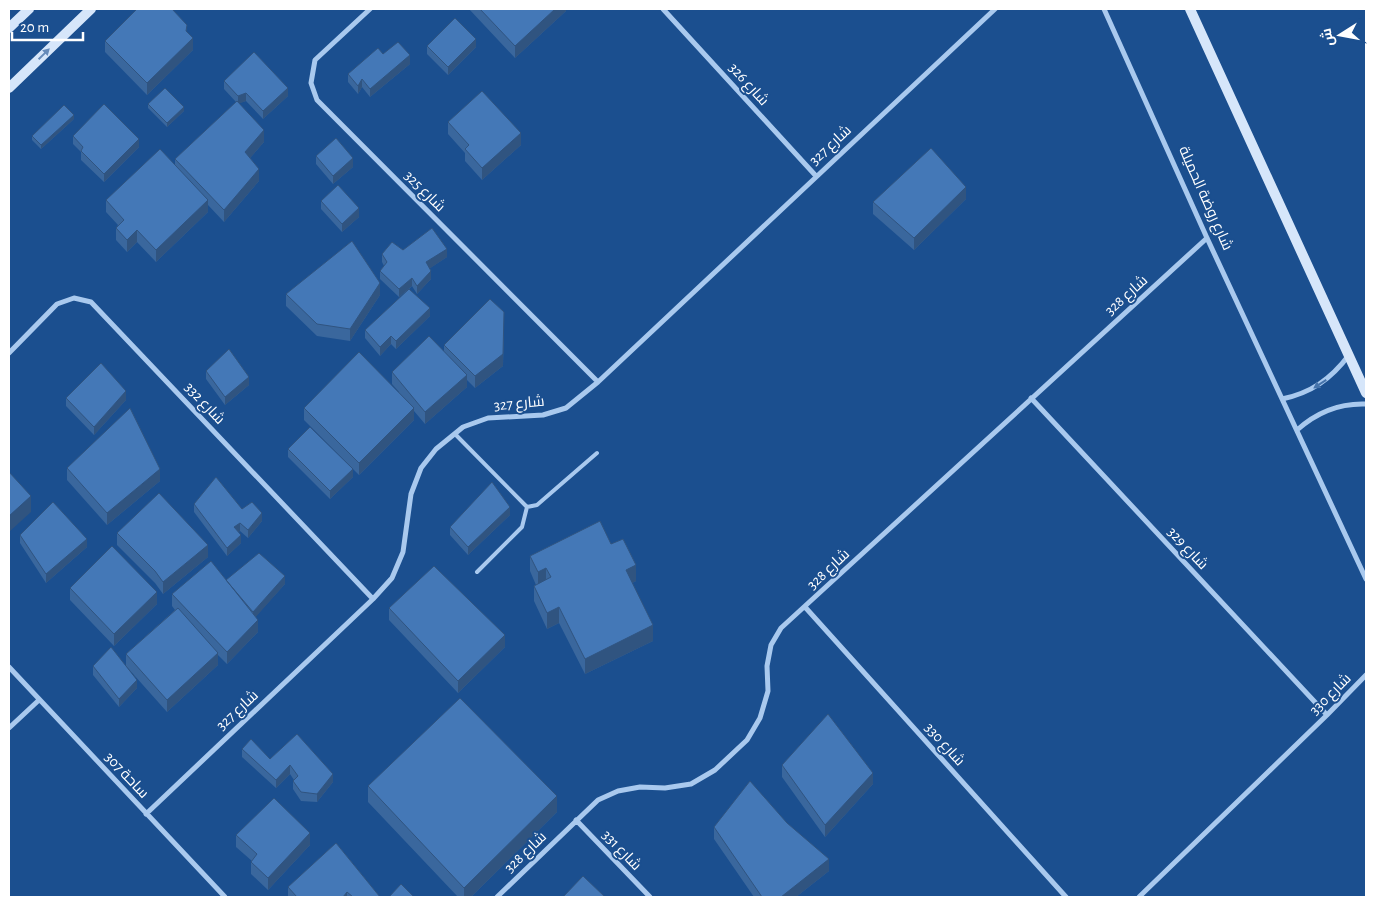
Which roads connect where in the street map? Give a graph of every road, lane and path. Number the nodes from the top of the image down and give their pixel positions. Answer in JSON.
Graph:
{"nodes":[{"id":1,"x":29,"y":9,"type":"edge"},
{"id":2,"x":91,"y":9,"type":"edge"},
{"id":3,"x":370,"y":9,"type":"edge"},
{"id":4,"x":663,"y":9,"type":"edge"},
{"id":5,"x":995,"y":9,"type":"edge"},
{"id":6,"x":1104,"y":9,"type":"edge"},
{"id":7,"x":1190,"y":9,"type":"edge"},
{"id":8,"x":9,"y":28,"type":"edge"},
{"id":9,"x":9,"y":88,"type":"edge"},
{"id":10,"x":816,"y":176,"type":"junction"},
{"id":11,"x":1207,"y":238,"type":"junction"},
{"id":12,"x":9,"y":353,"type":"edge"},
{"id":13,"x":1349,"y":355,"type":"junction"},
{"id":14,"x":598,"y":382,"type":"junction"},
{"id":15,"x":1366,"y":393,"type":"edge"},
{"id":16,"x":1031,"y":398,"type":"junction"},
{"id":17,"x":1282,"y":399,"type":"junction"},
{"id":18,"x":1366,"y":404,"type":"edge"},
{"id":19,"x":1296,"y":430,"type":"junction"},
{"id":20,"x":455,"y":434,"type":"junction"},
{"id":21,"x":597,"y":453,"type":"dead end"},
{"id":22,"x":527,"y":507,"type":"junction"},
{"id":23,"x":477,"y":572,"type":"dead end"},
{"id":24,"x":1366,"y":579,"type":"edge"},
{"id":25,"x":372,"y":599,"type":"junction"},
{"id":26,"x":805,"y":607,"type":"junction"},
{"id":27,"x":9,"y":668,"type":"edge"},
{"id":28,"x":1366,"y":675,"type":"edge"},
{"id":29,"x":38,"y":700,"type":"junction"},
{"id":30,"x":1328,"y":715,"type":"junction"},
{"id":31,"x":9,"y":728,"type":"edge"},
{"id":32,"x":146,"y":814,"type":"junction"},
{"id":33,"x":576,"y":820,"type":"junction"},
{"id":34,"x":225,"y":897,"type":"edge"},
{"id":35,"x":497,"y":897,"type":"edge"},
{"id":36,"x":650,"y":897,"type":"edge"},
{"id":37,"x":1066,"y":897,"type":"edge"},
{"id":38,"x":1139,"y":897,"type":"edge"}],
"edges":[{"from":1,"to":8,"type":"street"},
{"from":9,"to":2,"type":"street","one_way":true},
{"from":3,"to":14,"type":"street","name":"شارع 325"},
{"from":4,"to":10,"type":"street","name":"شارع 326"},
{"from":5,"to":10,"type":"street","name":"شارع 327"},
{"from":6,"to":11,"type":"street","name":"شارع روضة الحميلة"},
{"from":7,"to":13,"type":"street"},
{"from":10,"to":14,"type":"street","name":"شارع 327"},
{"from":11,"to":16,"type":"street","name":"شارع 328"},
{"from":11,"to":17,"type":"street","name":"شارع روضة الحميلة"},
{"from":12,"to":25,"type":"street","name":"شارع 332"},
{"from":13,"to":15,"type":"street"},
{"from":13,"to":17,"type":"street","one_way":true},
{"from":14,"to":20,"type":"street","name":"شارع 327"},
{"from":16,"to":26,"type":"street","name":"شارع 328"},
{"from":16,"to":30,"type":"street","name":"شارع 329"},
{"from":17,"to":19,"type":"street","name":"شارع روضة الحميلة"},
{"from":18,"to":19,"type":"street"},
{"from":19,"to":24,"type":"street","name":"شارع روضة الحميلة"},
{"from":20,"to":22,"type":"lane"},
{"from":20,"to":25,"type":"street","name":"شارع 327"},
{"from":21,"to":22,"type":"lane"},
{"from":22,"to":23,"type":"lane"},
{"from":25,"to":32,"type":"street","name":"شارع 327"},
{"from":26,"to":33,"type":"street","name":"شارع 328"},
{"from":26,"to":37,"type":"street","name":"شارع 330"},
{"from":27,"to":29,"type":"street"},
{"from":28,"to":30,"type":"street","name":"شارع 330"},
{"from":29,"to":31,"type":"street"},
{"from":29,"to":32,"type":"street","name":"ساحة 307"},
{"from":30,"to":38,"type":"street","name":"شارع 330"},
{"from":32,"to":34,"type":"street","name":"ساحة 307"},
{"from":33,"to":35,"type":"street","name":"شارع 328"},
{"from":33,"to":36,"type":"street","name":"شارع 331"}]}
